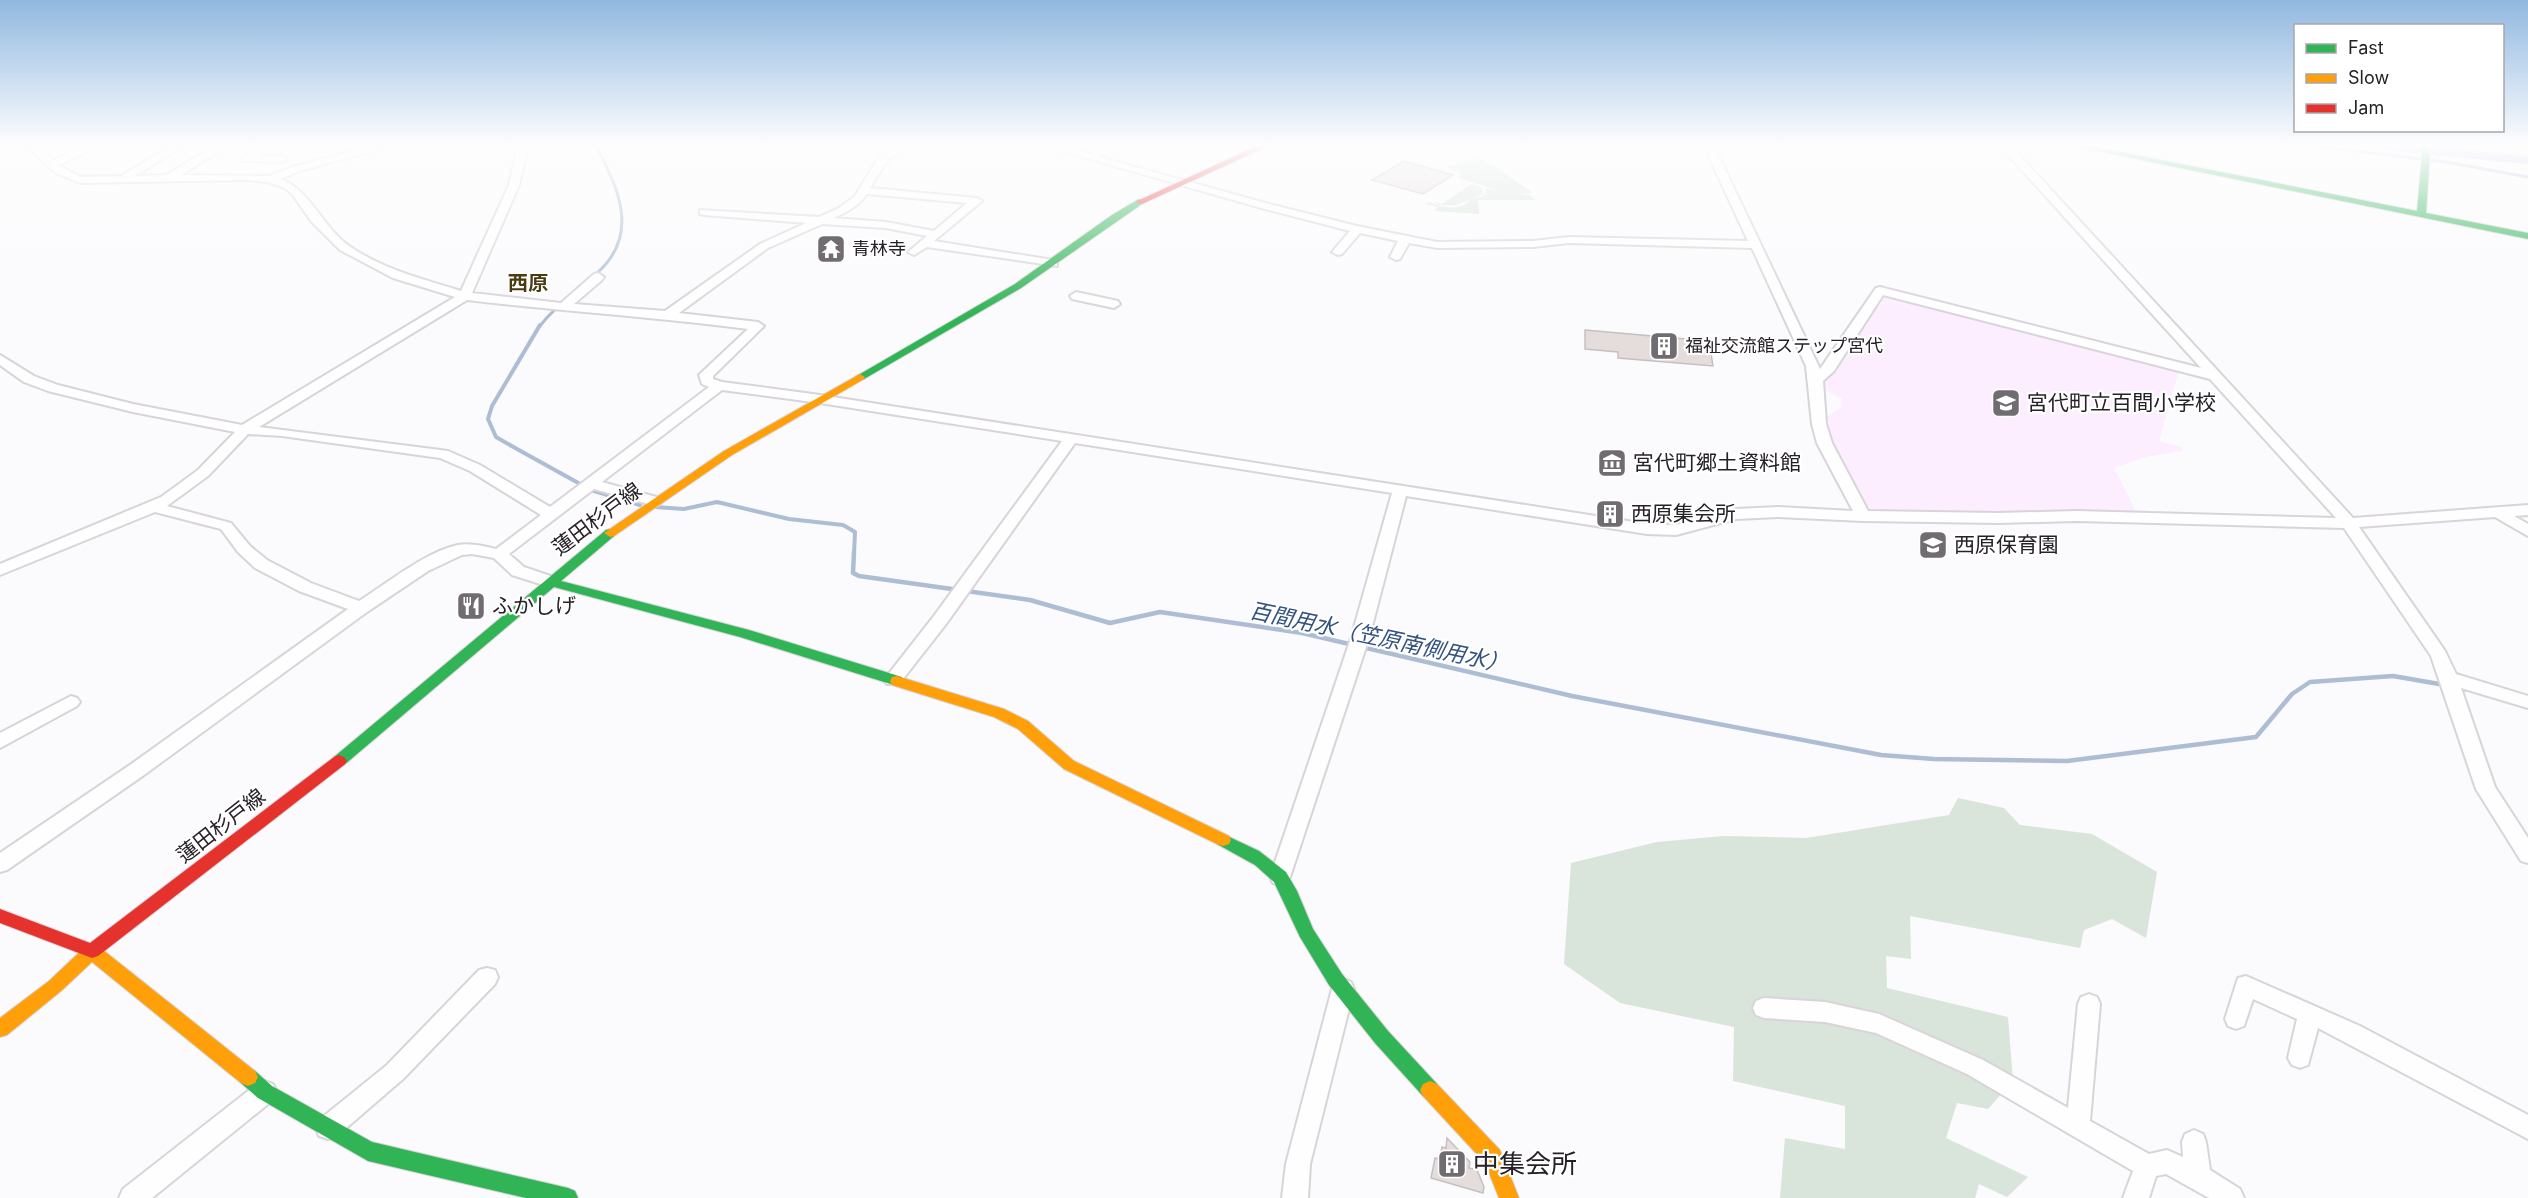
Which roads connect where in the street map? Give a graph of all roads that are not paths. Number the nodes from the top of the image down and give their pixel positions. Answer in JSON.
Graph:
{"nodes":[{"id":1,"x":303,"y":202,"type":"edge"},
{"id":2,"x":507,"y":202,"type":"edge"},
{"id":3,"x":852,"y":202,"type":"edge"},
{"id":4,"x":976,"y":202,"type":"edge"},
{"id":5,"x":1144,"y":202,"type":"edge"},
{"id":6,"x":1253,"y":202,"type":"edge"},
{"id":7,"x":1734,"y":202,"type":"edge"},
{"id":8,"x":2056,"y":202,"type":"edge"},
{"id":9,"x":2356,"y":202,"type":"edge"},
{"id":10,"x":2422,"y":202,"type":"edge"},
{"id":11,"x":704,"y":212,"type":"dead end"},
{"id":12,"x":2421,"y":215,"type":"junction"},
{"id":13,"x":820,"y":220,"type":"junction"},
{"id":14,"x":1357,"y":229,"type":"junction"},
{"id":15,"x":934,"y":234,"type":"junction"},
{"id":16,"x":2528,"y":236,"type":"edge"},
{"id":17,"x":1405,"y":239,"type":"junction"},
{"id":18,"x":925,"y":243,"type":"junction"},
{"id":19,"x":1754,"y":245,"type":"junction"},
{"id":20,"x":914,"y":252,"type":"dead end"},
{"id":21,"x":1338,"y":252,"type":"dead end"},
{"id":22,"x":1396,"y":257,"type":"dead end"},
{"id":23,"x":1053,"y":264,"type":"junction"},
{"id":24,"x":598,"y":277,"type":"dead end"},
{"id":25,"x":465,"y":296,"type":"junction"},
{"id":26,"x":1076,"y":296,"type":"dead end"},
{"id":27,"x":1114,"y":304,"type":"dead end"},
{"id":28,"x":565,"y":306,"type":"junction"},
{"id":29,"x":668,"y":315,"type":"junction"},
{"id":30,"x":0,"y":359,"type":"edge"},
{"id":31,"x":2215,"y":376,"type":"junction"},
{"id":32,"x":1817,"y":379,"type":"junction"},
{"id":33,"x":719,"y":386,"type":"junction"},
{"id":34,"x":820,"y":399,"type":"junction"},
{"id":35,"x":244,"y":430,"type":"junction"},
{"id":36,"x":1071,"y":439,"type":"junction"},
{"id":37,"x":592,"y":483,"type":"junction"},
{"id":38,"x":1400,"y":491,"type":"junction"},
{"id":39,"x":655,"y":501,"type":"junction"},
{"id":40,"x":154,"y":507,"type":"junction"},
{"id":41,"x":2528,"y":510,"type":"edge"},
{"id":42,"x":2499,"y":513,"type":"junction"},
{"id":43,"x":552,"y":514,"type":"junction"},
{"id":44,"x":1863,"y":516,"type":"junction"},
{"id":45,"x":2349,"y":523,"type":"junction"},
{"id":46,"x":2528,"y":531,"type":"edge"},
{"id":47,"x":499,"y":554,"type":"junction"},
{"id":48,"x":0,"y":570,"type":"edge"},
{"id":49,"x":550,"y":582,"type":"junction"},
{"id":50,"x":361,"y":608,"type":"junction"},
{"id":51,"x":2449,"y":678,"type":"junction"},
{"id":52,"x":892,"y":680,"type":"junction"},
{"id":53,"x":71,"y":702,"type":"dead end"},
{"id":54,"x":2528,"y":702,"type":"edge"},
{"id":55,"x":0,"y":741,"type":"edge"},
{"id":56,"x":2528,"y":855,"type":"edge"},
{"id":57,"x":0,"y":864,"type":"edge"},
{"id":58,"x":1280,"y":877,"type":"junction"},
{"id":59,"x":0,"y":916,"type":"edge"},
{"id":60,"x":92,"y":951,"type":"junction"},
{"id":61,"x":487,"y":977,"type":"dead end"},
{"id":62,"x":1343,"y":989,"type":"junction"},
{"id":63,"x":2089,"y":1004,"type":"dead end"},
{"id":64,"x":1764,"y":1008,"type":"dead end"},
{"id":65,"x":2310,"y":1014,"type":"junction"},
{"id":66,"x":2236,"y":1020,"type":"dead end"},
{"id":67,"x":0,"y":1029,"type":"edge"},
{"id":68,"x":2300,"y":1058,"type":"dead end"},
{"id":69,"x":265,"y":1092,"type":"junction"},
{"id":70,"x":2078,"y":1126,"type":"junction"},
{"id":71,"x":328,"y":1128,"type":"junction"},
{"id":72,"x":2528,"y":1128,"type":"edge"},
{"id":73,"x":2194,"y":1142,"type":"dead end"},
{"id":74,"x":2147,"y":1166,"type":"junction"},
{"id":75,"x":2198,"y":1176,"type":"junction"},
{"id":76,"x":132,"y":1198,"type":"edge"},
{"id":77,"x":568,"y":1198,"type":"edge"},
{"id":78,"x":1295,"y":1198,"type":"edge"},
{"id":79,"x":1509,"y":1198,"type":"edge"},
{"id":80,"x":2136,"y":1198,"type":"edge"},
{"id":81,"x":2230,"y":1198,"type":"edge"}],
"edges":[{"from":1,"to":25,"type":"street"},
{"from":2,"to":25,"type":"street"},
{"from":3,"to":13,"type":"street"},
{"from":4,"to":15,"type":"street"},
{"from":5,"to":23,"type":"street","name":"蓮田杉戸線"},
{"from":6,"to":14,"type":"street"},
{"from":7,"to":19,"type":"street"},
{"from":8,"to":31,"type":"street"},
{"from":9,"to":12,"type":"street"},
{"from":10,"to":12,"type":"street"},
{"from":11,"to":13,"type":"street"},
{"from":12,"to":16,"type":"street"},
{"from":13,"to":15,"type":"street"},
{"from":13,"to":29,"type":"street"},
{"from":14,"to":17,"type":"street"},
{"from":14,"to":21,"type":"street"},
{"from":15,"to":18,"type":"street"},
{"from":17,"to":19,"type":"street"},
{"from":17,"to":22,"type":"street"},
{"from":18,"to":20,"type":"street"},
{"from":18,"to":23,"type":"street"},
{"from":19,"to":32,"type":"street"},
{"from":23,"to":34,"type":"street","name":"蓮田杉戸線"},
{"from":24,"to":28,"type":"street"},
{"from":25,"to":28,"type":"street"},
{"from":25,"to":35,"type":"street"},
{"from":26,"to":27,"type":"street"},
{"from":28,"to":29,"type":"street"},
{"from":29,"to":33,"type":"street"},
{"from":30,"to":35,"type":"street"},
{"from":31,"to":32,"type":"street"},
{"from":31,"to":45,"type":"street"},
{"from":32,"to":44,"type":"street"},
{"from":33,"to":34,"type":"street"},
{"from":33,"to":37,"type":"street"},
{"from":34,"to":36,"type":"street"},
{"from":34,"to":39,"type":"street","name":"蓮田杉戸線"},
{"from":35,"to":40,"type":"street"},
{"from":35,"to":43,"type":"street"},
{"from":36,"to":38,"type":"street"},
{"from":36,"to":52,"type":"street"},
{"from":37,"to":39,"type":"street"},
{"from":37,"to":43,"type":"street"},
{"from":38,"to":44,"type":"street"},
{"from":38,"to":58,"type":"street"},
{"from":39,"to":49,"type":"street","name":"蓮田杉戸線"},
{"from":40,"to":48,"type":"street"},
{"from":40,"to":50,"type":"street"},
{"from":41,"to":42,"type":"street"},
{"from":42,"to":45,"type":"street"},
{"from":42,"to":46,"type":"street"},
{"from":43,"to":47,"type":"street"},
{"from":44,"to":45,"type":"street"},
{"from":45,"to":51,"type":"street"},
{"from":47,"to":49,"type":"street"},
{"from":47,"to":50,"type":"street"},
{"from":49,"to":52,"type":"street"},
{"from":49,"to":60,"type":"street","name":"蓮田杉戸線"},
{"from":50,"to":57,"type":"street"},
{"from":51,"to":54,"type":"street"},
{"from":51,"to":56,"type":"street"},
{"from":52,"to":58,"type":"street"},
{"from":53,"to":55,"type":"street"},
{"from":58,"to":62,"type":"street"},
{"from":59,"to":60,"type":"street"},
{"from":60,"to":67,"type":"street","name":"蓮田杉戸線"},
{"from":60,"to":69,"type":"street"},
{"from":61,"to":71,"type":"street"},
{"from":62,"to":78,"type":"street"},
{"from":62,"to":79,"type":"street"},
{"from":63,"to":70,"type":"street"},
{"from":64,"to":70,"type":"street"},
{"from":65,"to":66,"type":"street"},
{"from":65,"to":68,"type":"street"},
{"from":65,"to":72,"type":"street"},
{"from":69,"to":71,"type":"street"},
{"from":69,"to":76,"type":"street"},
{"from":70,"to":74,"type":"street"},
{"from":71,"to":77,"type":"street"},
{"from":73,"to":75,"type":"street"},
{"from":74,"to":75,"type":"street"},
{"from":74,"to":80,"type":"street"},
{"from":75,"to":81,"type":"street"}]}
